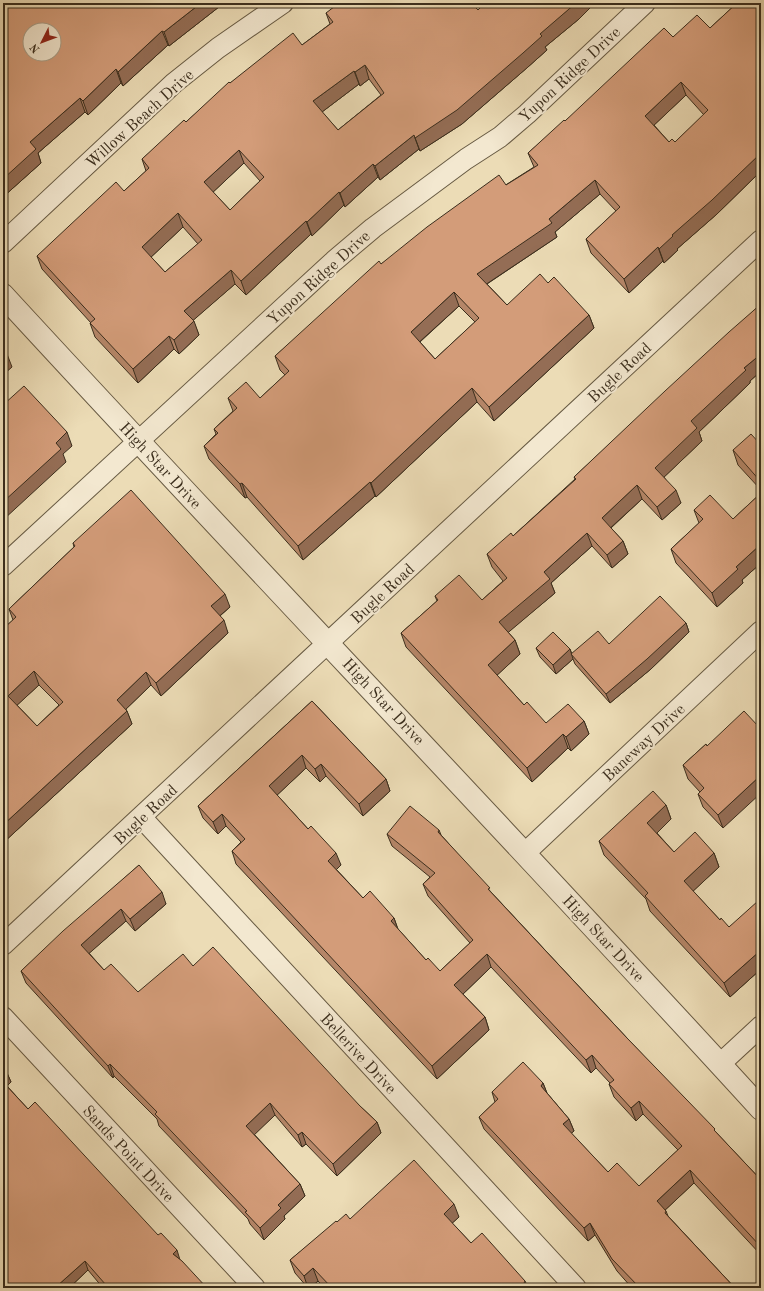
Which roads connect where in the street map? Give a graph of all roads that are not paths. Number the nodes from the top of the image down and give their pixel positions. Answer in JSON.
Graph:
{"nodes":[{"id":1,"x":283,"y":3,"type":"edge"},
{"id":2,"x":645,"y":3,"type":"edge"},
{"id":3,"x":761,"y":240,"type":"edge"},
{"id":4,"x":3,"y":243,"type":"edge"},
{"id":5,"x":3,"y":295,"type":"edge"},
{"id":6,"x":138,"y":441,"type":"junction"},
{"id":7,"x":3,"y":566,"type":"edge"},
{"id":8,"x":761,"y":631,"type":"edge"},
{"id":9,"x":329,"y":642,"type":"junction"},
{"id":10,"x":142,"y":818,"type":"junction"},
{"id":11,"x":525,"y":853,"type":"junction"},
{"id":12,"x":3,"y":945,"type":"edge"},
{"id":13,"x":3,"y":1017,"type":"edge"},
{"id":14,"x":761,"y":1026,"type":"edge"},
{"id":15,"x":720,"y":1064,"type":"junction"},
{"id":16,"x":761,"y":1110,"type":"edge"},
{"id":17,"x":255,"y":1288,"type":"edge"},
{"id":18,"x":576,"y":1288,"type":"edge"}],
"edges":[{"from":1,"to":4,"type":"street","name":"Willow Beach Drive"},
{"from":2,"to":6,"type":"street","name":"Yupon Ridge Drive"},
{"from":3,"to":9,"type":"street","name":"Bugle Road"},
{"from":5,"to":6,"type":"street","name":"High Star Drive"},
{"from":6,"to":7,"type":"street","name":"Yupon Ridge Drive"},
{"from":6,"to":9,"type":"street","name":"High Star Drive"},
{"from":8,"to":11,"type":"street","name":"Baneway Drive"},
{"from":9,"to":10,"type":"street","name":"Bugle Road"},
{"from":9,"to":11,"type":"street","name":"High Star Drive"},
{"from":10,"to":12,"type":"street","name":"Bugle Road"},
{"from":10,"to":18,"type":"street","name":"Bellerive Drive"},
{"from":11,"to":15,"type":"street","name":"High Star Drive"},
{"from":13,"to":17,"type":"street","name":"Sands Point Drive"},
{"from":14,"to":15,"type":"street"},
{"from":15,"to":16,"type":"street","name":"High Star Drive"}]}
